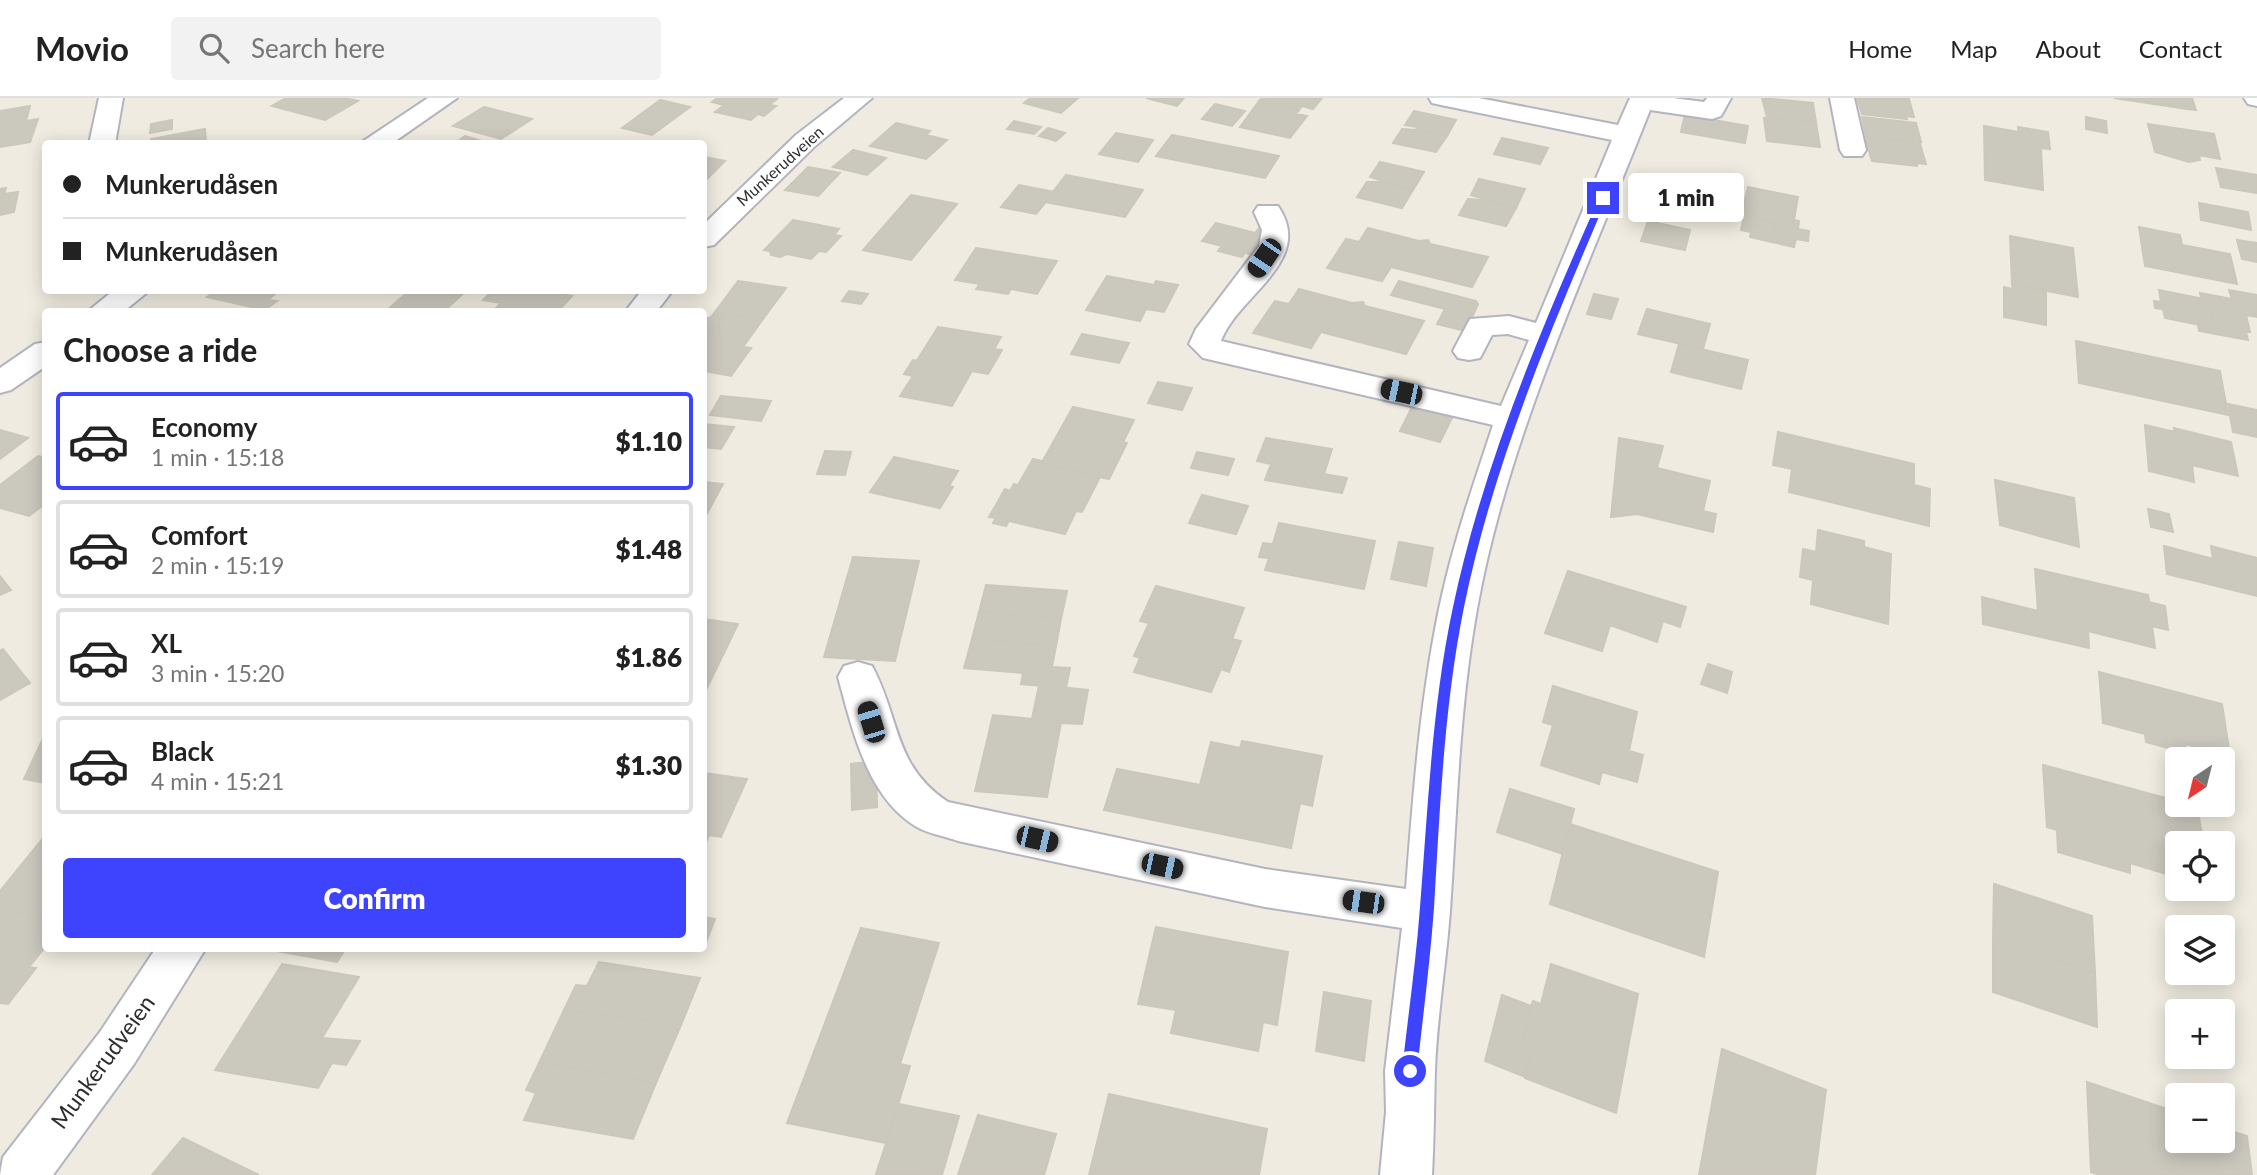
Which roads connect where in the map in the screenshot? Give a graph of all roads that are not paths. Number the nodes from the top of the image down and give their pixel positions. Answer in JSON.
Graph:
{"nodes":[{"id":1,"x":111,"y":98,"type":"edge"},
{"id":2,"x":445,"y":98,"type":"edge"},
{"id":3,"x":860,"y":98,"type":"edge"},
{"id":4,"x":1441,"y":98,"type":"edge"},
{"id":5,"x":1719,"y":98,"type":"edge"},
{"id":6,"x":1842,"y":98,"type":"edge"},
{"id":7,"x":1642,"y":99,"type":"edge"},
{"id":8,"x":1627,"y":135,"type":"junction"},
{"id":9,"x":103,"y":140,"type":"edge"},
{"id":10,"x":378,"y":140,"type":"edge"},
{"id":11,"x":1853,"y":150,"type":"dead end"},
{"id":12,"x":1268,"y":212,"type":"dead end"},
{"id":13,"x":707,"y":236,"type":"edge"},
{"id":14,"x":129,"y":294,"type":"edge"},
{"id":15,"x":655,"y":294,"type":"edge"},
{"id":16,"x":108,"y":308,"type":"edge"},
{"id":17,"x":643,"y":308,"type":"edge"},
{"id":18,"x":1546,"y":335,"type":"junction"},
{"id":19,"x":1469,"y":351,"type":"dead end"},
{"id":20,"x":42,"y":354,"type":"edge"},
{"id":21,"x":0,"y":383,"type":"edge"},
{"id":22,"x":1512,"y":419,"type":"junction"},
{"id":23,"x":858,"y":677,"type":"dead end"},
{"id":24,"x":1427,"y":912,"type":"junction"},
{"id":25,"x":180,"y":952,"type":"edge"},
{"id":26,"x":21,"y":1175,"type":"edge"},
{"id":27,"x":1406,"y":1175,"type":"edge"}],
"edges":[{"from":1,"to":9,"type":"street"},
{"from":2,"to":10,"type":"street"},
{"from":3,"to":13,"type":"street","name":"Munkerudveien"},
{"from":4,"to":8,"type":"street"},
{"from":5,"to":7,"type":"street"},
{"from":6,"to":11,"type":"street"},
{"from":7,"to":8,"type":"street"},
{"from":8,"to":18,"type":"street"},
{"from":12,"to":22,"type":"street"},
{"from":14,"to":16,"type":"street"},
{"from":15,"to":17,"type":"street"},
{"from":18,"to":19,"type":"street"},
{"from":18,"to":22,"type":"street"},
{"from":20,"to":21,"type":"street"},
{"from":22,"to":24,"type":"street"},
{"from":23,"to":24,"type":"street"},
{"from":24,"to":27,"type":"street"},
{"from":25,"to":26,"type":"street","name":"Munkerudveien"}]}
